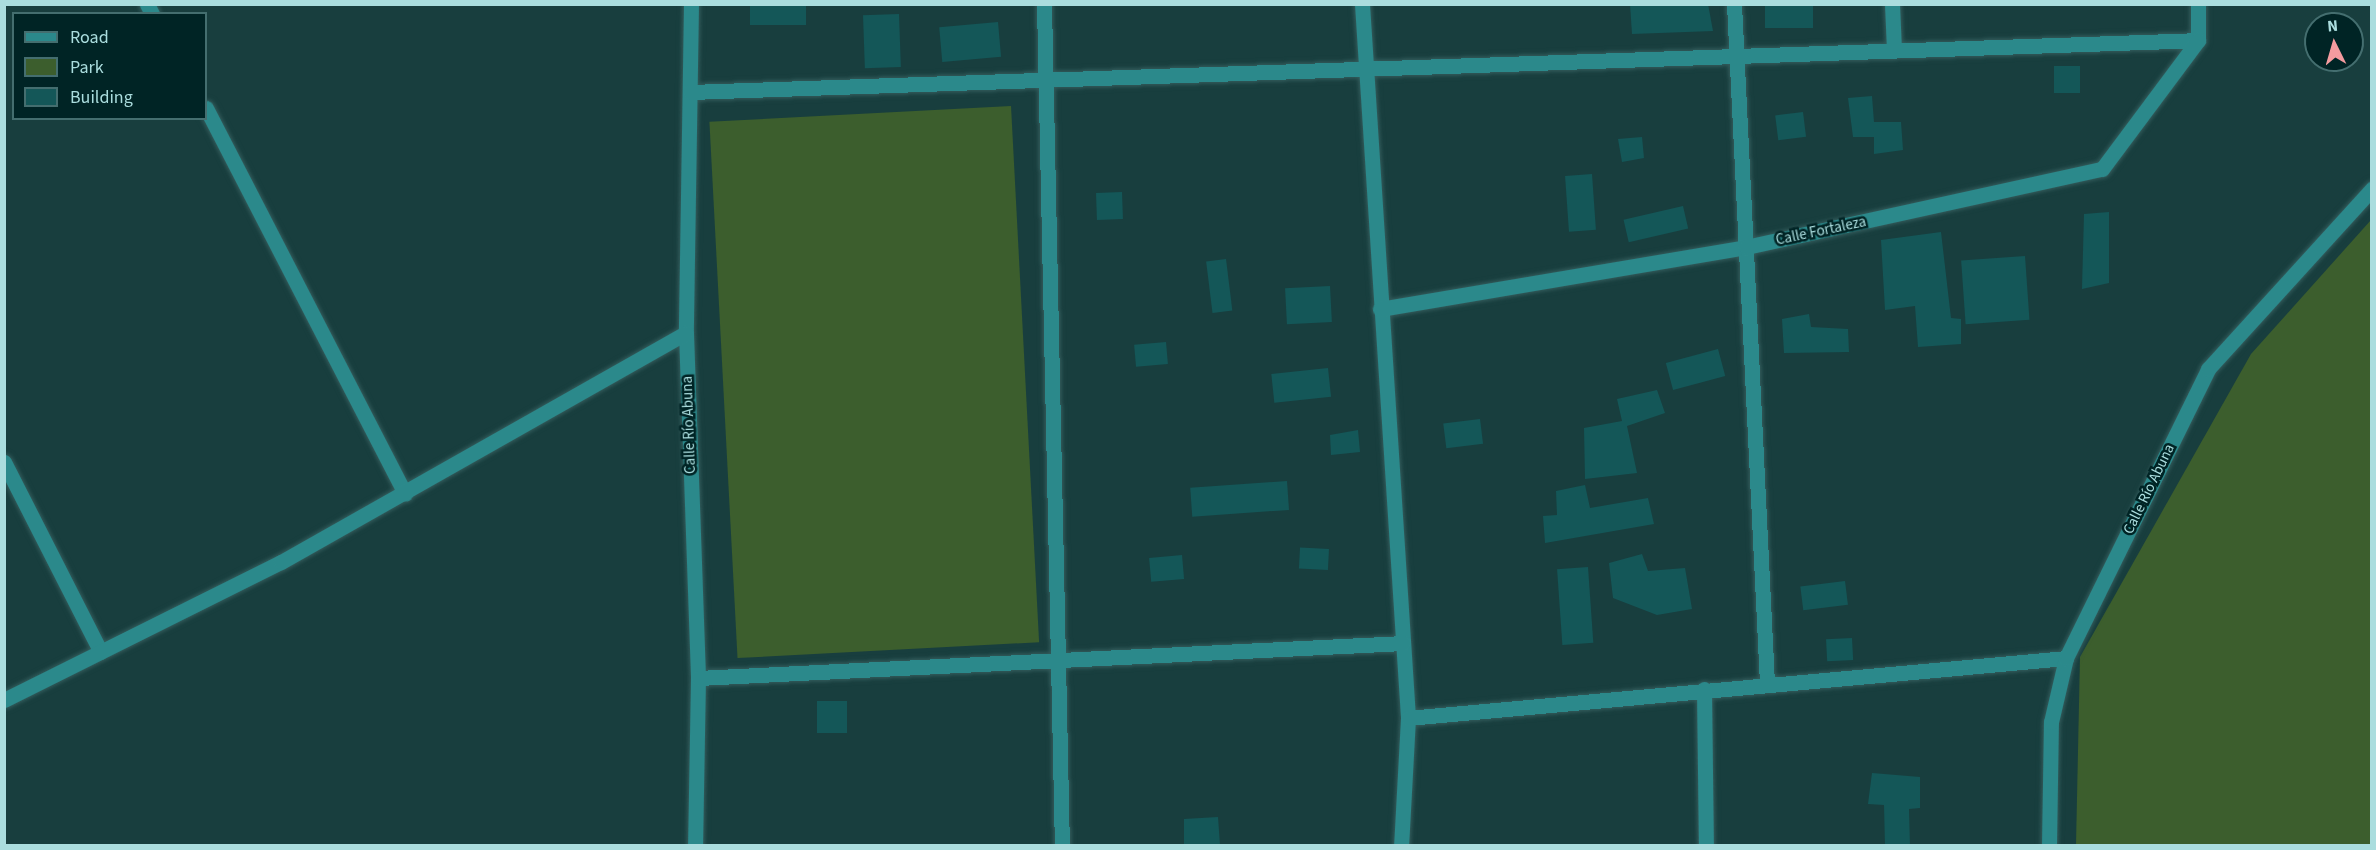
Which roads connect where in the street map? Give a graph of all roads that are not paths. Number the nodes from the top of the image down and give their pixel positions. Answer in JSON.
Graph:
{"nodes":[{"id":1,"x":691,"y":4,"type":"edge"},
{"id":2,"x":1044,"y":4,"type":"edge"},
{"id":3,"x":1362,"y":4,"type":"edge"},
{"id":4,"x":1734,"y":4,"type":"edge"},
{"id":5,"x":1892,"y":4,"type":"edge"},
{"id":6,"x":2198,"y":4,"type":"edge"},
{"id":7,"x":2198,"y":40,"type":"junction"},
{"id":8,"x":1894,"y":50,"type":"junction"},
{"id":9,"x":1738,"y":56,"type":"junction"},
{"id":10,"x":1363,"y":69,"type":"junction"},
{"id":11,"x":1046,"y":80,"type":"junction"},
{"id":12,"x":690,"y":92,"type":"junction"},
{"id":13,"x":207,"y":110,"type":"edge"},
{"id":14,"x":2372,"y":189,"type":"edge"},
{"id":15,"x":1746,"y":248,"type":"junction"},
{"id":16,"x":1380,"y":309,"type":"junction"},
{"id":17,"x":686,"y":333,"type":"junction"},
{"id":18,"x":4,"y":462,"type":"edge"},
{"id":19,"x":405,"y":494,"type":"junction"},
{"id":20,"x":1402,"y":643,"type":"junction"},
{"id":21,"x":101,"y":652,"type":"junction"},
{"id":22,"x":2066,"y":658,"type":"junction"},
{"id":23,"x":1058,"y":660,"type":"junction"},
{"id":24,"x":698,"y":678,"type":"junction"},
{"id":25,"x":1767,"y":683,"type":"junction"},
{"id":26,"x":1704,"y":690,"type":"junction"},
{"id":27,"x":4,"y":700,"type":"edge"},
{"id":28,"x":1408,"y":718,"type":"junction"},
{"id":29,"x":695,"y":846,"type":"edge"},
{"id":30,"x":1062,"y":846,"type":"edge"},
{"id":31,"x":1401,"y":846,"type":"edge"},
{"id":32,"x":1706,"y":846,"type":"edge"},
{"id":33,"x":2049,"y":846,"type":"edge"}],
"edges":[{"from":1,"to":12,"type":"street","name":"Calle Río Abuna"},
{"from":2,"to":11,"type":"street"},
{"from":3,"to":10,"type":"street"},
{"from":4,"to":9,"type":"street"},
{"from":5,"to":8,"type":"street"},
{"from":6,"to":7,"type":"street"},
{"from":7,"to":8,"type":"street"},
{"from":7,"to":15,"type":"street","name":"Calle Fortaleza"},
{"from":8,"to":9,"type":"street"},
{"from":9,"to":10,"type":"street"},
{"from":9,"to":15,"type":"street"},
{"from":10,"to":11,"type":"street"},
{"from":10,"to":16,"type":"street"},
{"from":11,"to":12,"type":"street"},
{"from":11,"to":23,"type":"street"},
{"from":12,"to":17,"type":"street","name":"Calle Río Abuna"},
{"from":13,"to":19,"type":"street"},
{"from":14,"to":22,"type":"street","name":"Calle Río Abuna"},
{"from":15,"to":16,"type":"street","name":"Calle Fortaleza"},
{"from":15,"to":25,"type":"street"},
{"from":16,"to":20,"type":"street"},
{"from":17,"to":19,"type":"street"},
{"from":17,"to":24,"type":"street","name":"Calle Río Abuna"},
{"from":18,"to":21,"type":"street"},
{"from":19,"to":21,"type":"street"},
{"from":20,"to":23,"type":"street"},
{"from":20,"to":28,"type":"street"},
{"from":21,"to":27,"type":"street"},
{"from":22,"to":25,"type":"street"},
{"from":22,"to":33,"type":"street","name":"Calle Río Abuna"},
{"from":23,"to":24,"type":"street"},
{"from":23,"to":30,"type":"street"},
{"from":24,"to":29,"type":"street","name":"Calle Río Abuna"},
{"from":25,"to":26,"type":"street"},
{"from":26,"to":28,"type":"street"},
{"from":26,"to":32,"type":"street"},
{"from":28,"to":31,"type":"street"}]}
